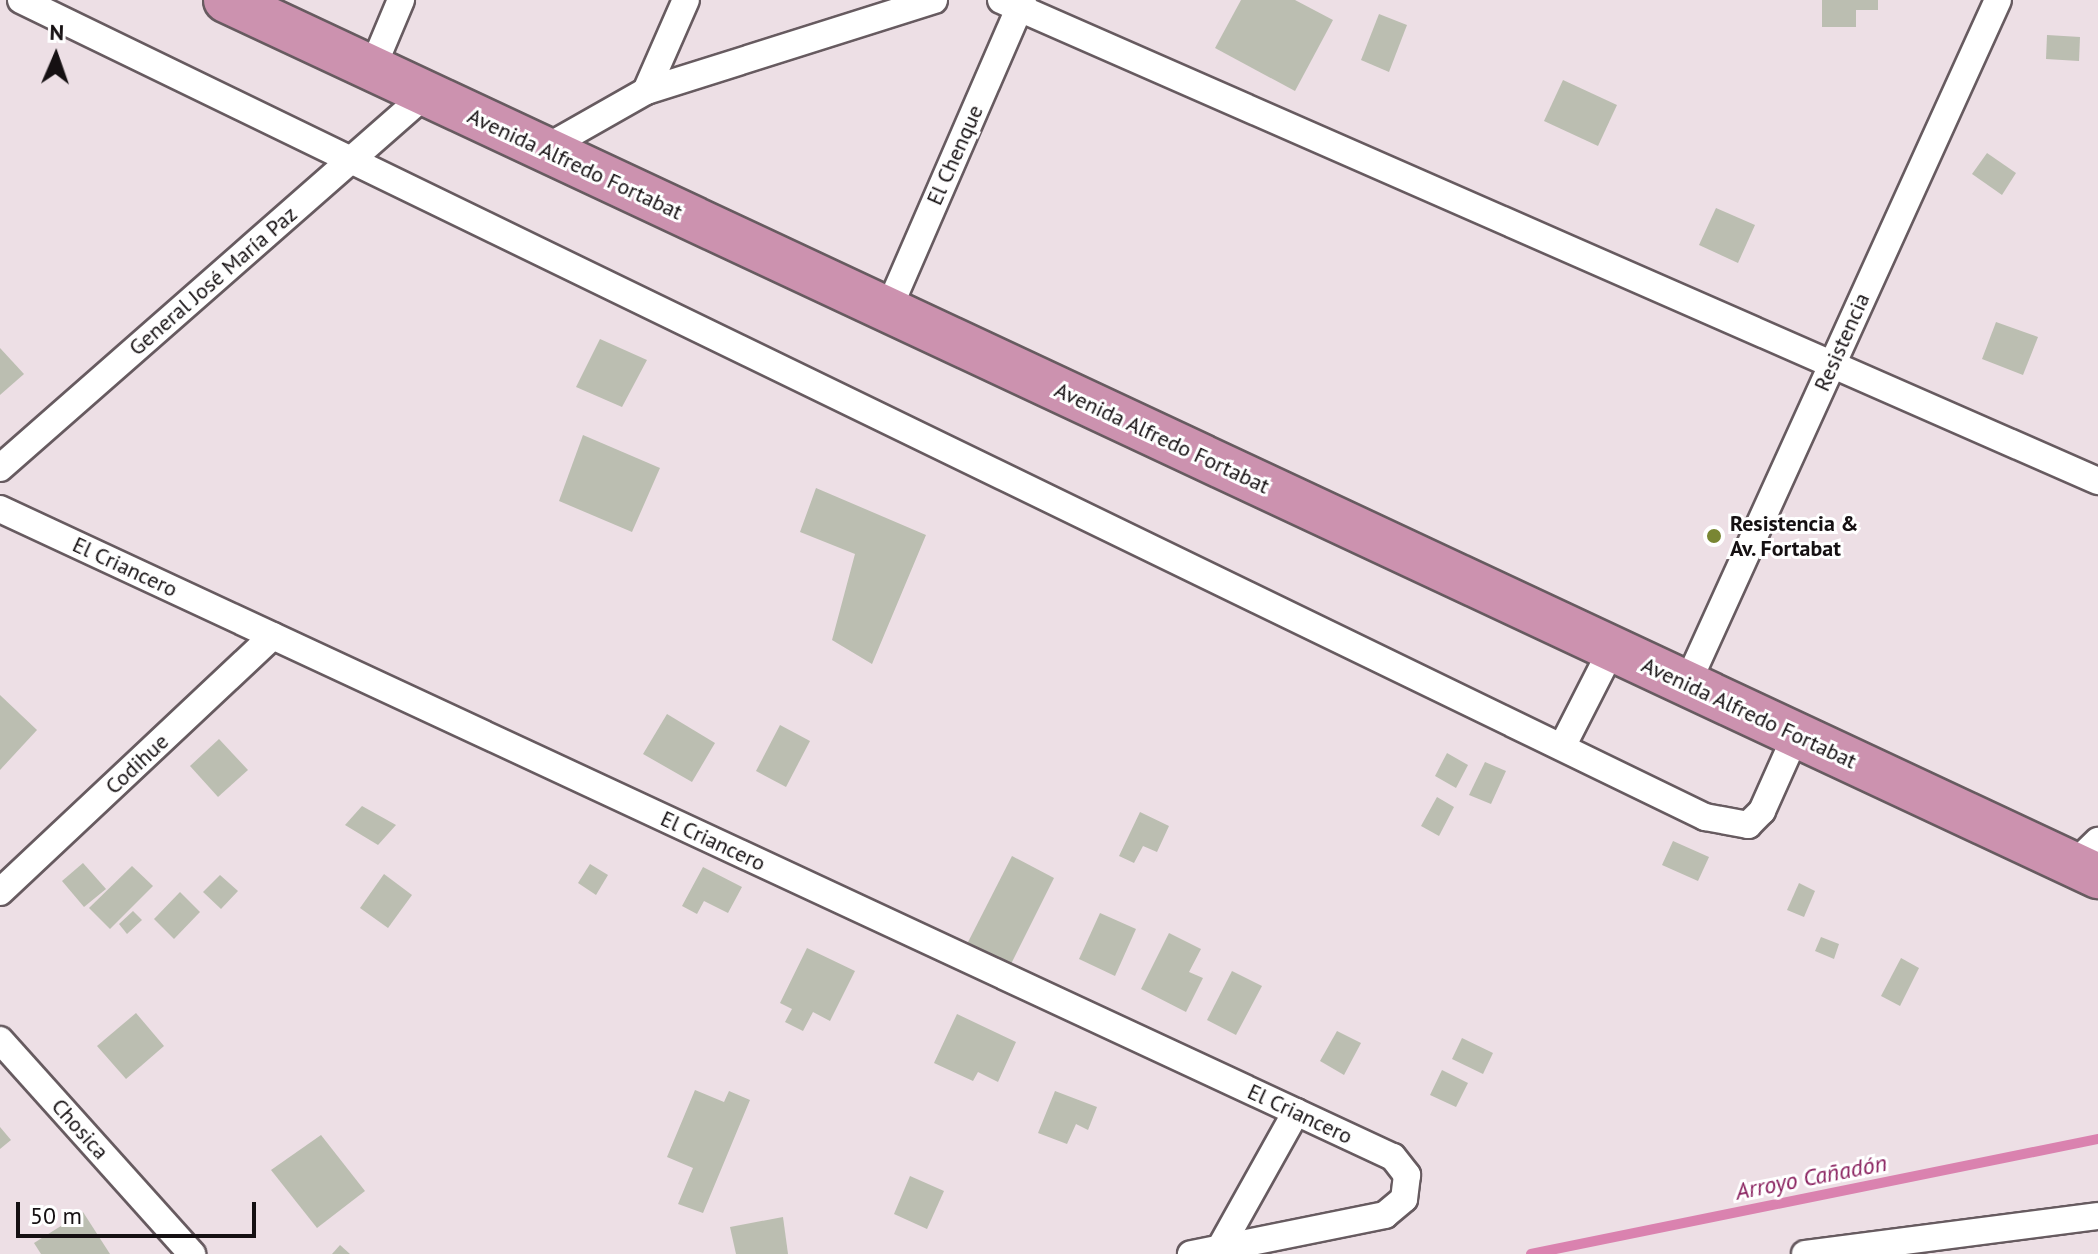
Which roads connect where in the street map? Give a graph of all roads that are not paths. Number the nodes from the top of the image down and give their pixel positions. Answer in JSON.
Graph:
{"nodes":[{"id":1,"x":21,"y":0,"type":"edge"},
{"id":2,"x":226,"y":0,"type":"edge"},
{"id":3,"x":401,"y":0,"type":"edge"},
{"id":4,"x":686,"y":0,"type":"edge"},
{"id":5,"x":934,"y":0,"type":"edge"},
{"id":6,"x":1998,"y":0,"type":"edge"},
{"id":7,"x":1014,"y":3,"type":"edge"},
{"id":8,"x":372,"y":69,"type":"junction"},
{"id":9,"x":646,"y":91,"type":"junction"},
{"id":10,"x":426,"y":94,"type":"junction"},
{"id":11,"x":544,"y":149,"type":"junction"},
{"id":12,"x":350,"y":160,"type":"junction"},
{"id":13,"x":888,"y":310,"type":"junction"},
{"id":14,"x":1832,"y":364,"type":"junction"},
{"id":15,"x":0,"y":468,"type":"edge"},
{"id":16,"x":2098,"y":481,"type":"edge"},
{"id":17,"x":0,"y":509,"type":"edge"},
{"id":18,"x":273,"y":636,"type":"junction"},
{"id":19,"x":1612,"y":649,"type":"junction"},
{"id":20,"x":1687,"y":684,"type":"junction"},
{"id":21,"x":1796,"y":735,"type":"junction"},
{"id":22,"x":1562,"y":747,"type":"junction"},
{"id":23,"x":2090,"y":861,"type":"edge"},
{"id":24,"x":0,"y":892,"type":"edge"},
{"id":25,"x":0,"y":1040,"type":"edge"},
{"id":26,"x":1296,"y":1112,"type":"junction"},
{"id":27,"x":2098,"y":1216,"type":"edge"},
{"id":28,"x":1220,"y":1248,"type":"junction"},
{"id":29,"x":192,"y":1254,"type":"edge"},
{"id":30,"x":1191,"y":1254,"type":"edge"},
{"id":31,"x":1805,"y":1254,"type":"edge"}],
"edges":[{"from":1,"to":12,"type":"street"},
{"from":2,"to":8,"type":"highway","name":"Avenida Alfredo Fortabat"},
{"from":3,"to":8,"type":"street"},
{"from":4,"to":9,"type":"street"},
{"from":5,"to":9,"type":"street"},
{"from":6,"to":14,"type":"street","name":"Resistencia"},
{"from":7,"to":13,"type":"street","name":"El Chenque"},
{"from":7,"to":14,"type":"street"},
{"from":8,"to":10,"type":"highway","name":"Avenida Alfredo Fortabat"},
{"from":9,"to":11,"type":"street"},
{"from":10,"to":11,"type":"highway","name":"Avenida Alfredo Fortabat"},
{"from":10,"to":12,"type":"street","name":"General José María Paz"},
{"from":11,"to":13,"type":"highway","name":"Avenida Alfredo Fortabat"},
{"from":12,"to":15,"type":"street","name":"General José María Paz"},
{"from":12,"to":22,"type":"street"},
{"from":13,"to":19,"type":"highway","name":"Avenida Alfredo Fortabat"},
{"from":14,"to":16,"type":"street"},
{"from":14,"to":20,"type":"street","name":"Resistencia"},
{"from":17,"to":18,"type":"street","name":"El Criancero"},
{"from":18,"to":24,"type":"street","name":"Codihue"},
{"from":18,"to":26,"type":"street","name":"El Criancero"},
{"from":19,"to":20,"type":"highway","name":"Avenida Alfredo Fortabat"},
{"from":19,"to":22,"type":"street"},
{"from":20,"to":21,"type":"highway","name":"Avenida Alfredo Fortabat"},
{"from":21,"to":22,"type":"street"},
{"from":21,"to":23,"type":"highway","name":"Avenida Alfredo Fortabat"},
{"from":25,"to":29,"type":"street","name":"Chosica"},
{"from":26,"to":28,"type":"street"},
{"from":26,"to":28,"type":"street","name":"El Criancero"},
{"from":27,"to":31,"type":"street"},
{"from":28,"to":30,"type":"street"}]}
